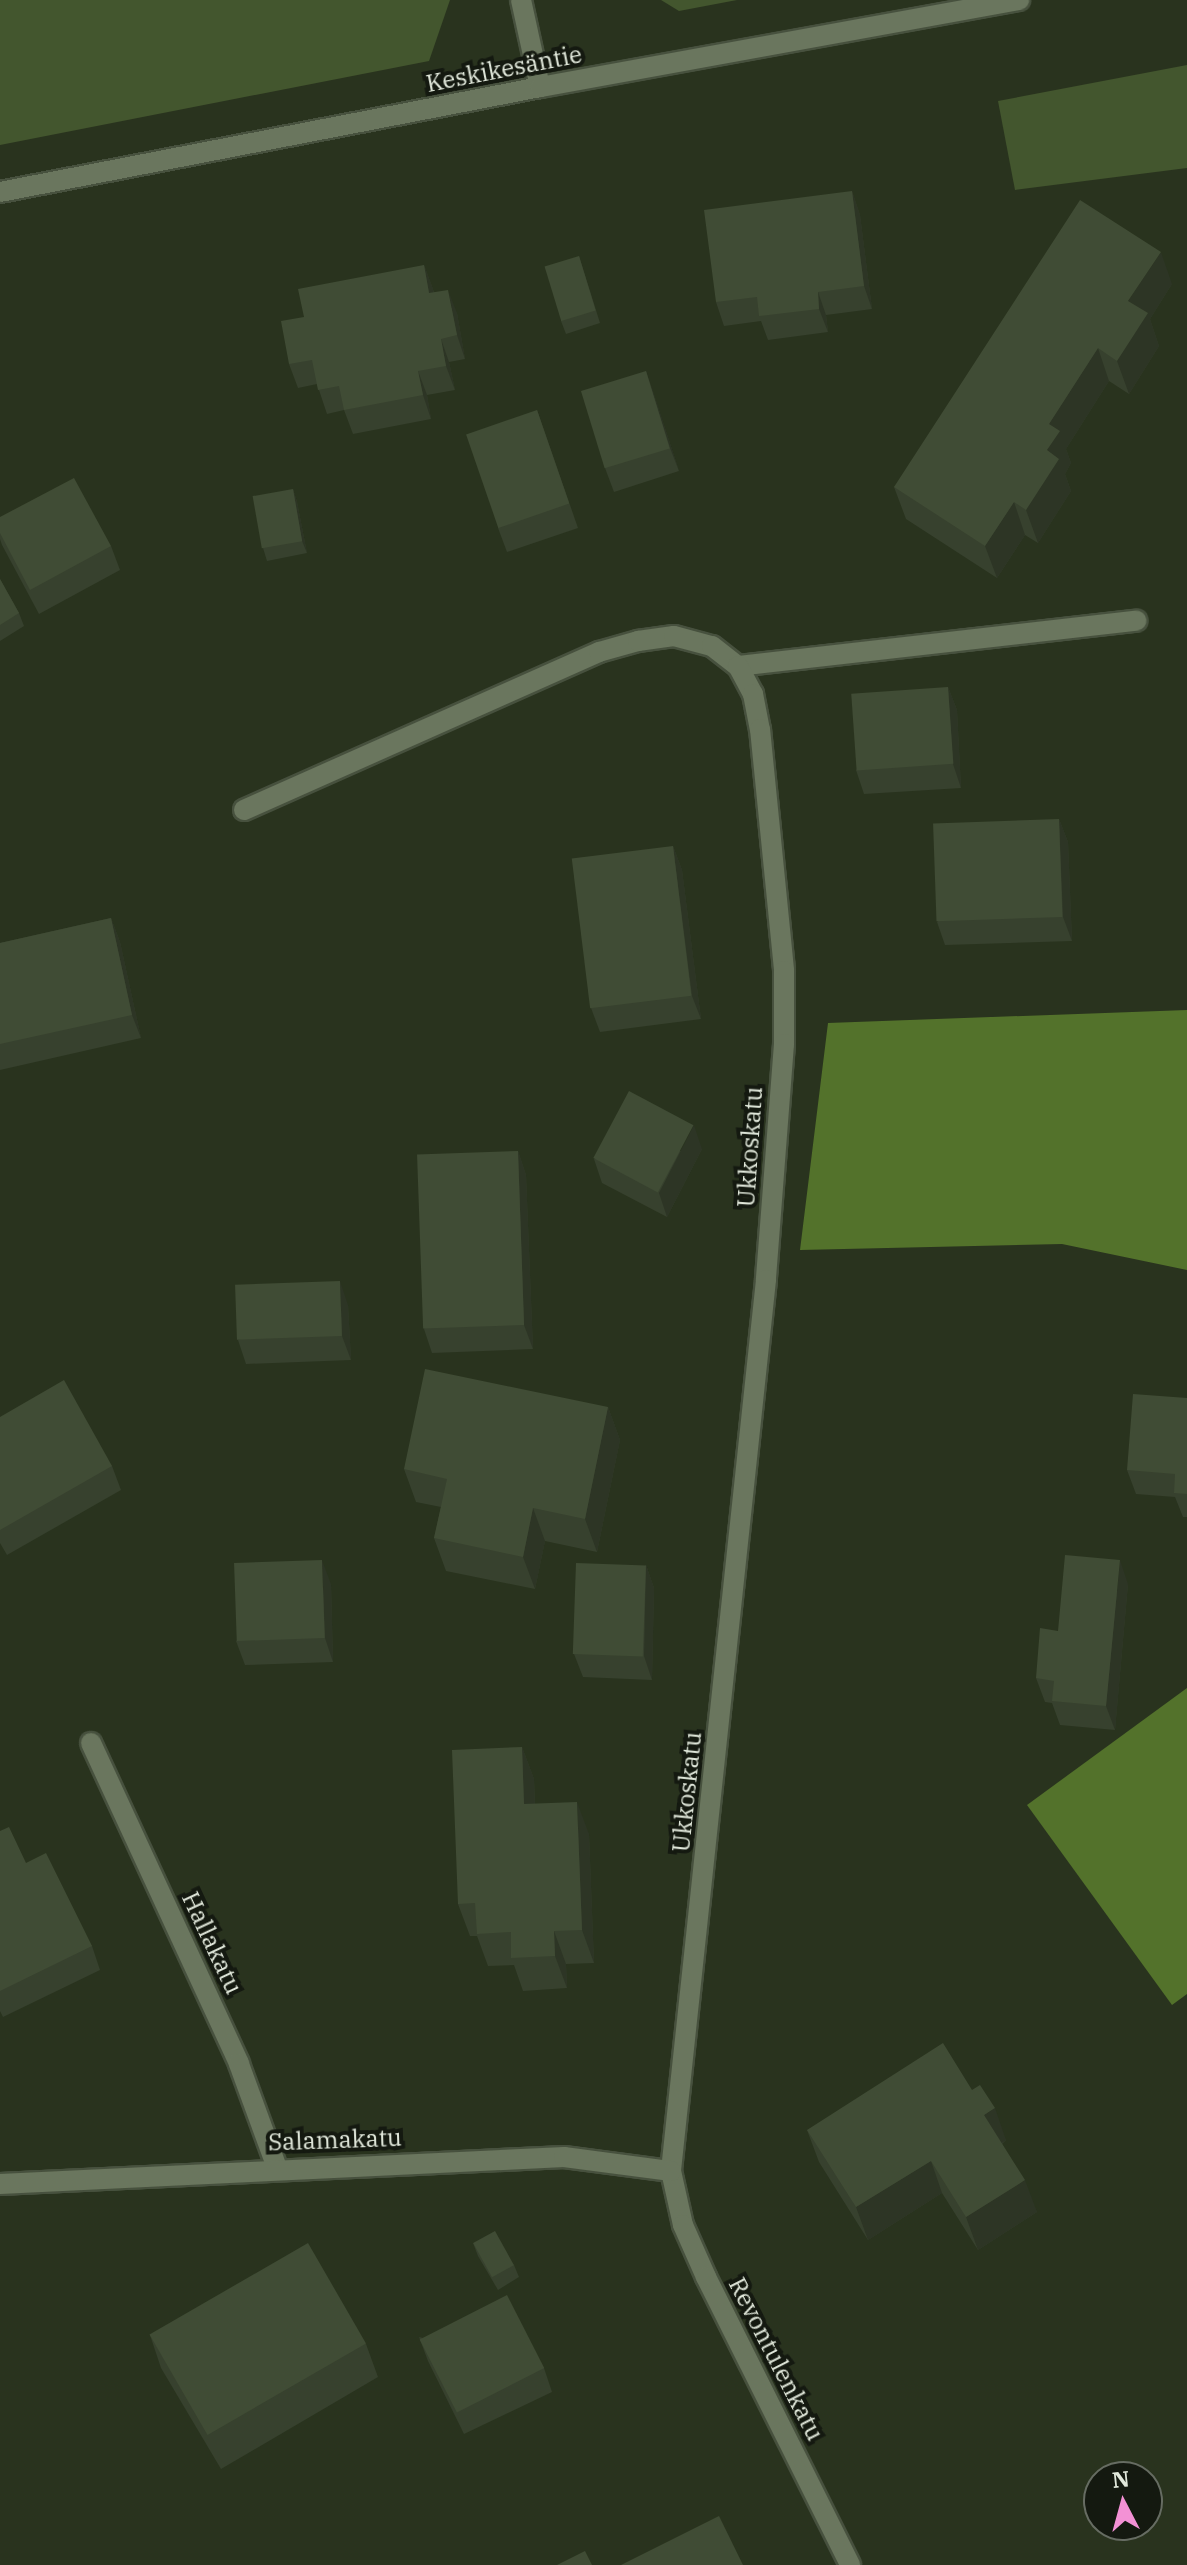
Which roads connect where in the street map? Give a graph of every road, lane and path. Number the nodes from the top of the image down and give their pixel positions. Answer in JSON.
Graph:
{"nodes":[{"id":1,"x":521,"y":0,"type":"edge"},
{"id":2,"x":1019,"y":0,"type":"edge"},
{"id":3,"x":540,"y":87,"type":"junction"},
{"id":4,"x":0,"y":192,"type":"edge"},
{"id":5,"x":1136,"y":621,"type":"dead end"},
{"id":6,"x":738,"y":666,"type":"junction"},
{"id":7,"x":244,"y":810,"type":"dead end"},
{"id":8,"x":91,"y":1743,"type":"dead end"},
{"id":9,"x":277,"y":2168,"type":"junction"},
{"id":10,"x":671,"y":2171,"type":"junction"},
{"id":11,"x":0,"y":2184,"type":"edge"},
{"id":12,"x":850,"y":2565,"type":"edge"}],
"edges":[{"from":1,"to":3,"type":"street"},
{"from":2,"to":3,"type":"street","name":"Keskikesäntie"},
{"from":3,"to":4,"type":"street","name":"Keskikesäntie"},
{"from":5,"to":6,"type":"street"},
{"from":6,"to":7,"type":"street"},
{"from":6,"to":10,"type":"street","name":"Ukkoskatu"},
{"from":8,"to":9,"type":"street","name":"Hallakatu"},
{"from":9,"to":10,"type":"street","name":"Salamakatu"},
{"from":9,"to":11,"type":"street","name":"Salamakatu"},
{"from":10,"to":12,"type":"street","name":"Revontulenkatu"}]}
